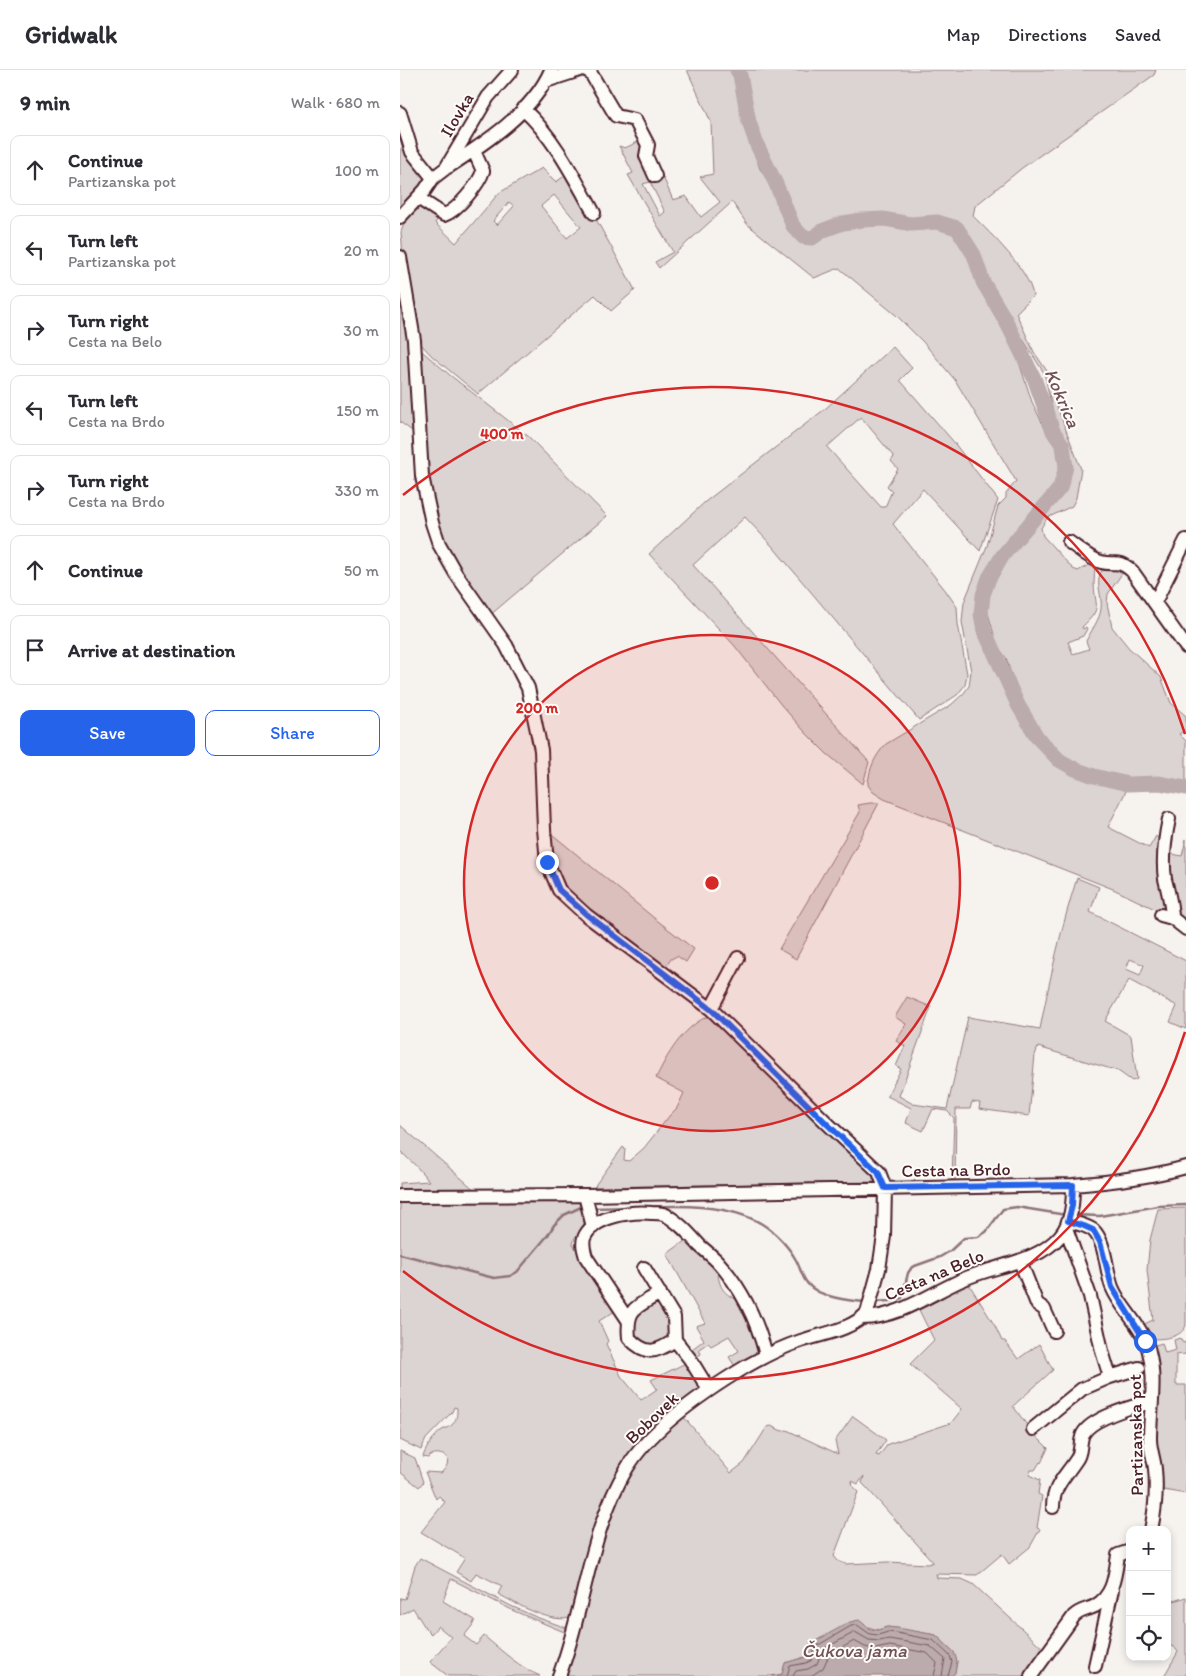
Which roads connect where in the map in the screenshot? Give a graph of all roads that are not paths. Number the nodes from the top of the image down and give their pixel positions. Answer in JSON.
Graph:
{"nodes":[{"id":1,"x":512,"y":70,"type":"edge"},
{"id":2,"x":580,"y":70,"type":"edge"},
{"id":3,"x":586,"y":70,"type":"edge"},
{"id":4,"x":549,"y":76,"type":"edge"},
{"id":5,"x":523,"y":109,"type":"junction"},
{"id":6,"x":400,"y":113,"type":"edge"},
{"id":7,"x":474,"y":151,"type":"junction"},
{"id":8,"x":446,"y":168,"type":"junction"},
{"id":9,"x":655,"y":176,"type":"dead end"},
{"id":10,"x":433,"y":178,"type":"junction"},
{"id":11,"x":418,"y":198,"type":"junction"},
{"id":12,"x":594,"y":213,"type":"dead end"},
{"id":13,"x":400,"y":219,"type":"edge"},
{"id":14,"x":400,"y":257,"type":"edge"},
{"id":15,"x":1186,"y":540,"type":"edge"},
{"id":16,"x":1069,"y":542,"type":"dead end"},
{"id":17,"x":1154,"y":602,"type":"junction"},
{"id":18,"x":1186,"y":647,"type":"edge"},
{"id":19,"x":1169,"y":819,"type":"dead end"},
{"id":20,"x":1186,"y":929,"type":"edge"},
{"id":21,"x":738,"y":958,"type":"dead end"},
{"id":22,"x":712,"y":1010,"type":"junction"},
{"id":23,"x":1186,"y":1167,"type":"edge"},
{"id":24,"x":1073,"y":1185,"type":"junction"},
{"id":25,"x":885,"y":1188,"type":"junction"},
{"id":26,"x":400,"y":1196,"type":"edge"},
{"id":27,"x":587,"y":1204,"type":"junction"},
{"id":28,"x":1067,"y":1225,"type":"junction"},
{"id":29,"x":594,"y":1227,"type":"junction"},
{"id":30,"x":1020,"y":1261,"type":"junction"},
{"id":31,"x":644,"y":1268,"type":"dead end"},
{"id":32,"x":660,"y":1293,"type":"junction"},
{"id":33,"x":865,"y":1314,"type":"junction"},
{"id":34,"x":628,"y":1320,"type":"junction"},
{"id":35,"x":1054,"y":1332,"type":"dead end"},
{"id":36,"x":675,"y":1340,"type":"junction"},
{"id":37,"x":766,"y":1355,"type":"junction"},
{"id":38,"x":1140,"y":1368,"type":"dead end"},
{"id":39,"x":1110,"y":1377,"type":"junction"},
{"id":40,"x":708,"y":1390,"type":"junction"},
{"id":41,"x":1151,"y":1401,"type":"junction"},
{"id":42,"x":1033,"y":1429,"type":"dead end"},
{"id":43,"x":1053,"y":1507,"type":"dead end"},
{"id":44,"x":1151,"y":1526,"type":"edge"},
{"id":45,"x":1126,"y":1552,"type":"edge"},
{"id":46,"x":1113,"y":1588,"type":"junction"},
{"id":47,"x":1095,"y":1666,"type":"dead end"},
{"id":48,"x":559,"y":1676,"type":"edge"},
{"id":49,"x":1031,"y":1676,"type":"edge"}],
"edges":[{"from":1,"to":8,"type":"street","name":"Ilovka"},
{"from":2,"to":4,"type":"street"},
{"from":3,"to":9,"type":"street"},
{"from":4,"to":5,"type":"street"},
{"from":5,"to":7,"type":"street"},
{"from":5,"to":12,"type":"street"},
{"from":6,"to":10,"type":"street"},
{"from":7,"to":8,"type":"street"},
{"from":7,"to":11,"type":"street"},
{"from":8,"to":10,"type":"street","name":"Ilovka"},
{"from":10,"to":11,"type":"street","name":"Ilovka"},
{"from":11,"to":13,"type":"street","name":"Ilovka"},
{"from":14,"to":22,"type":"street","name":"Cesta na Brdo"},
{"from":15,"to":17,"type":"street"},
{"from":16,"to":17,"type":"street"},
{"from":17,"to":18,"type":"street"},
{"from":19,"to":20,"type":"street"},
{"from":21,"to":22,"type":"street"},
{"from":22,"to":25,"type":"street","name":"Cesta na Brdo"},
{"from":23,"to":24,"type":"street","name":"Cesta na Brdo"},
{"from":24,"to":25,"type":"street","name":"Cesta na Brdo"},
{"from":24,"to":28,"type":"street","name":"Cesta na Belo"},
{"from":25,"to":27,"type":"street"},
{"from":25,"to":33,"type":"street","name":"Cesta na Belo"},
{"from":26,"to":27,"type":"street"},
{"from":27,"to":29,"type":"street"},
{"from":28,"to":30,"type":"street","name":"Cesta na Belo"},
{"from":28,"to":39,"type":"street"},
{"from":28,"to":41,"type":"street","name":"Partizanska pot"},
{"from":29,"to":34,"type":"street"},
{"from":29,"to":37,"type":"street"},
{"from":30,"to":33,"type":"street","name":"Cesta na Belo"},
{"from":30,"to":35,"type":"street"},
{"from":31,"to":32,"type":"street"},
{"from":32,"to":34,"type":"street"},
{"from":32,"to":36,"type":"street"},
{"from":33,"to":37,"type":"street","name":"Bobovek"},
{"from":34,"to":36,"type":"street"},
{"from":36,"to":40,"type":"street"},
{"from":37,"to":40,"type":"street","name":"Bobovek"},
{"from":38,"to":39,"type":"street"},
{"from":39,"to":42,"type":"street"},
{"from":40,"to":48,"type":"street","name":"Bobovek"},
{"from":41,"to":43,"type":"street"},
{"from":41,"to":44,"type":"street","name":"Partizanska pot"},
{"from":45,"to":46,"type":"street"},
{"from":46,"to":47,"type":"street"},
{"from":46,"to":49,"type":"street"}]}
